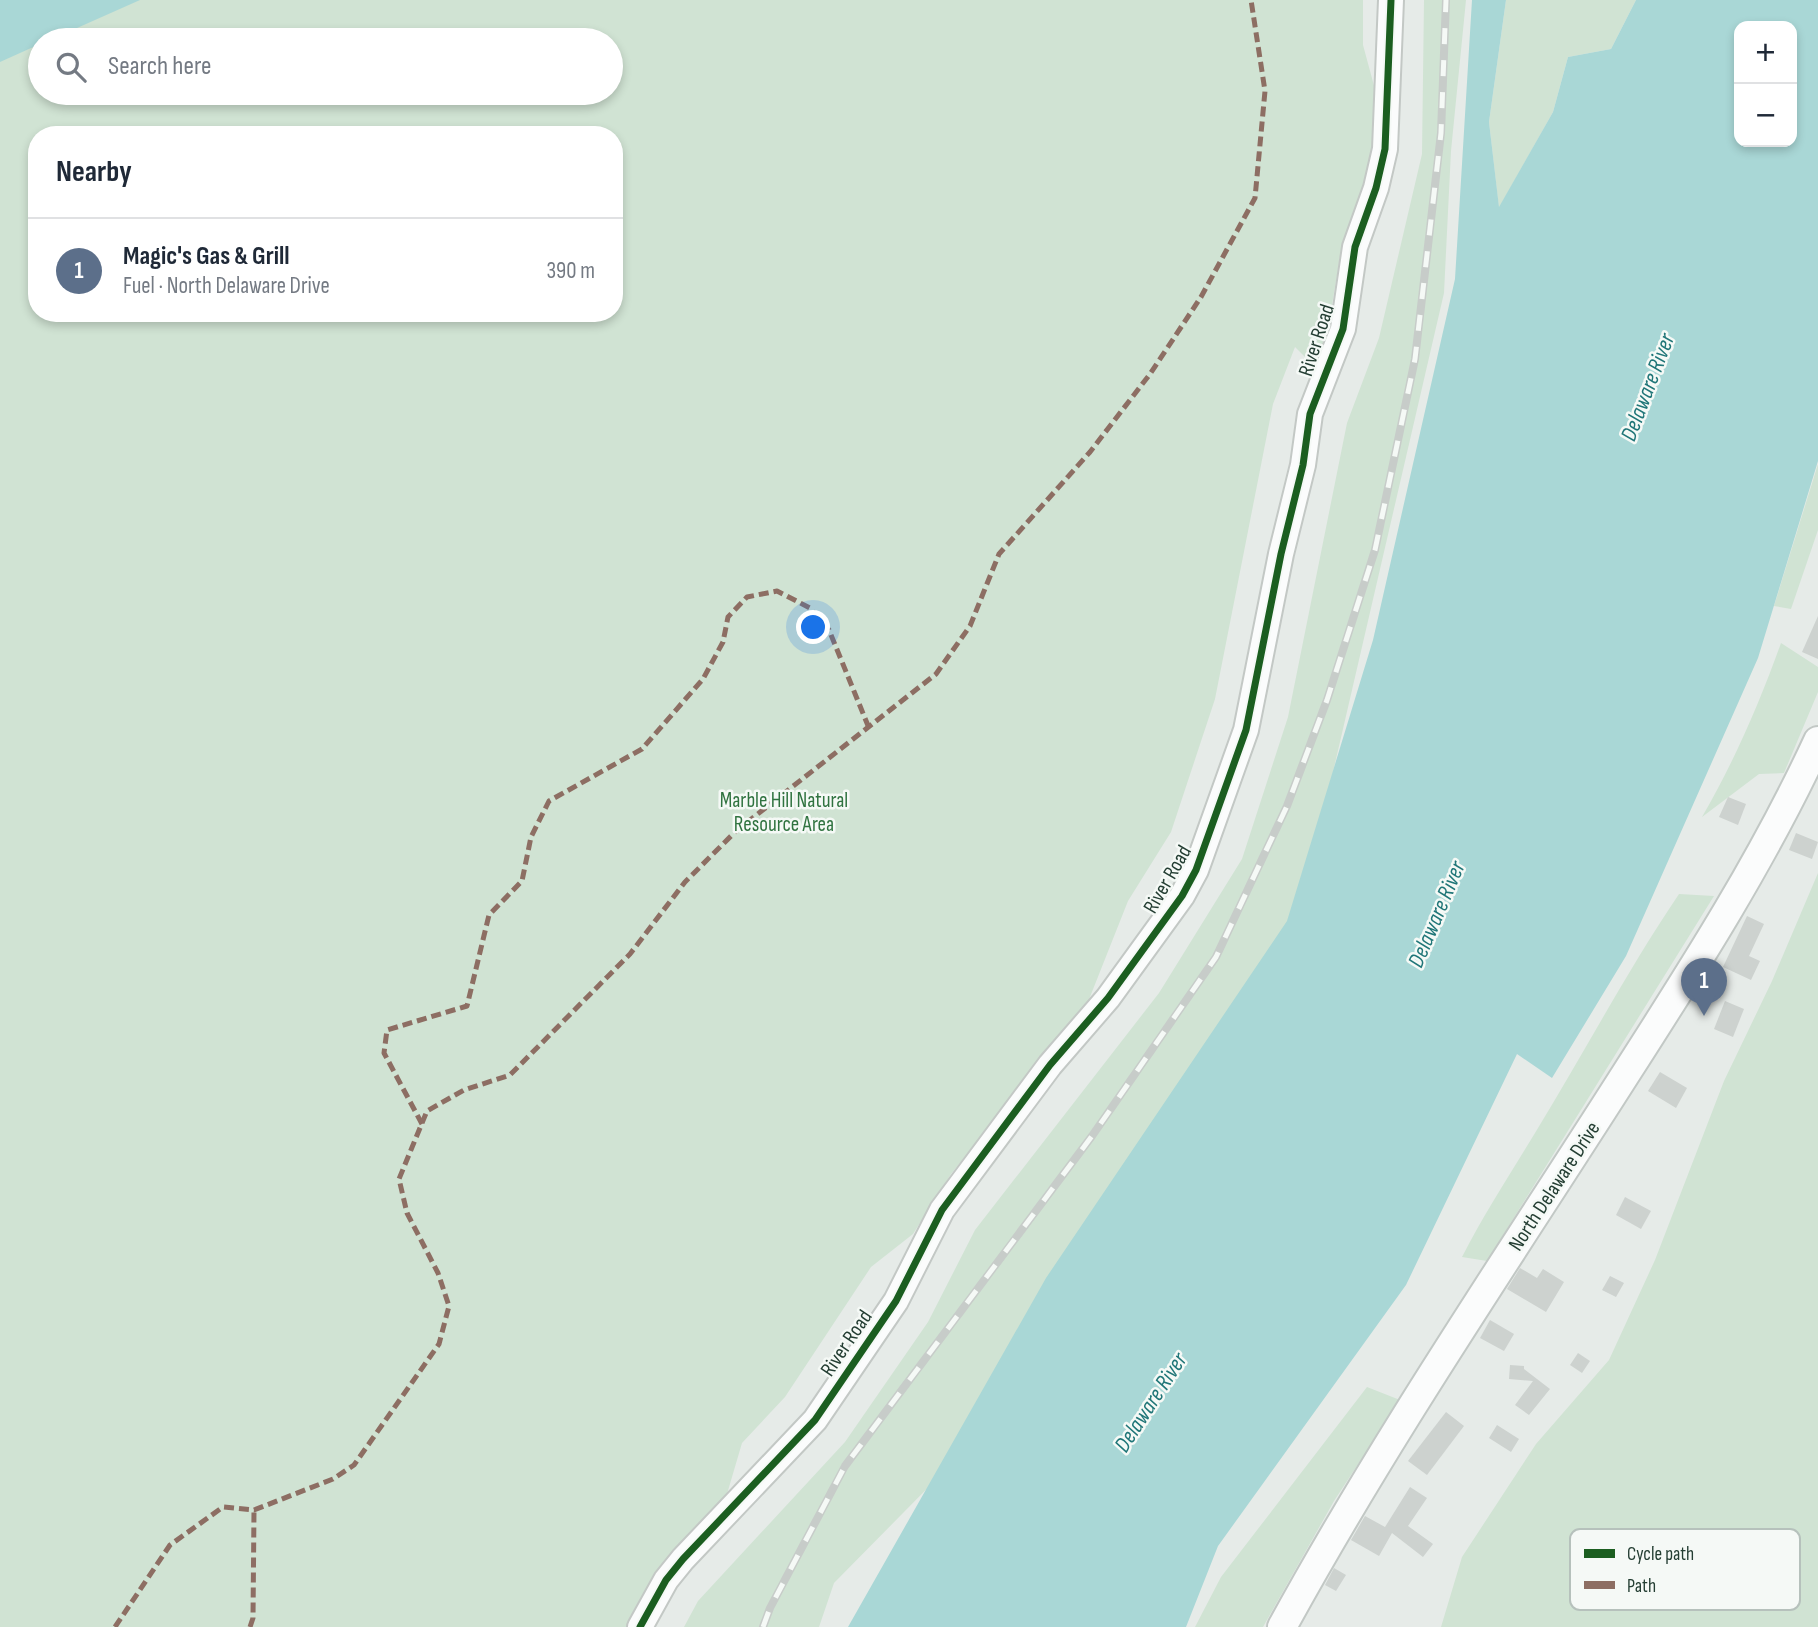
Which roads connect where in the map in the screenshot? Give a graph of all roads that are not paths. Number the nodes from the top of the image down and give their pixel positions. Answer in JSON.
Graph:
{"nodes":[{"id":1,"x":1391,"y":0,"type":"edge"},
{"id":2,"x":1818,"y":741,"type":"edge"},
{"id":3,"x":640,"y":1627,"type":"edge"},
{"id":4,"x":1282,"y":1627,"type":"edge"}],
"edges":[{"from":1,"to":3,"type":"street","name":"River Road"},
{"from":2,"to":4,"type":"main road","name":"North Delaware Drive"}]}
